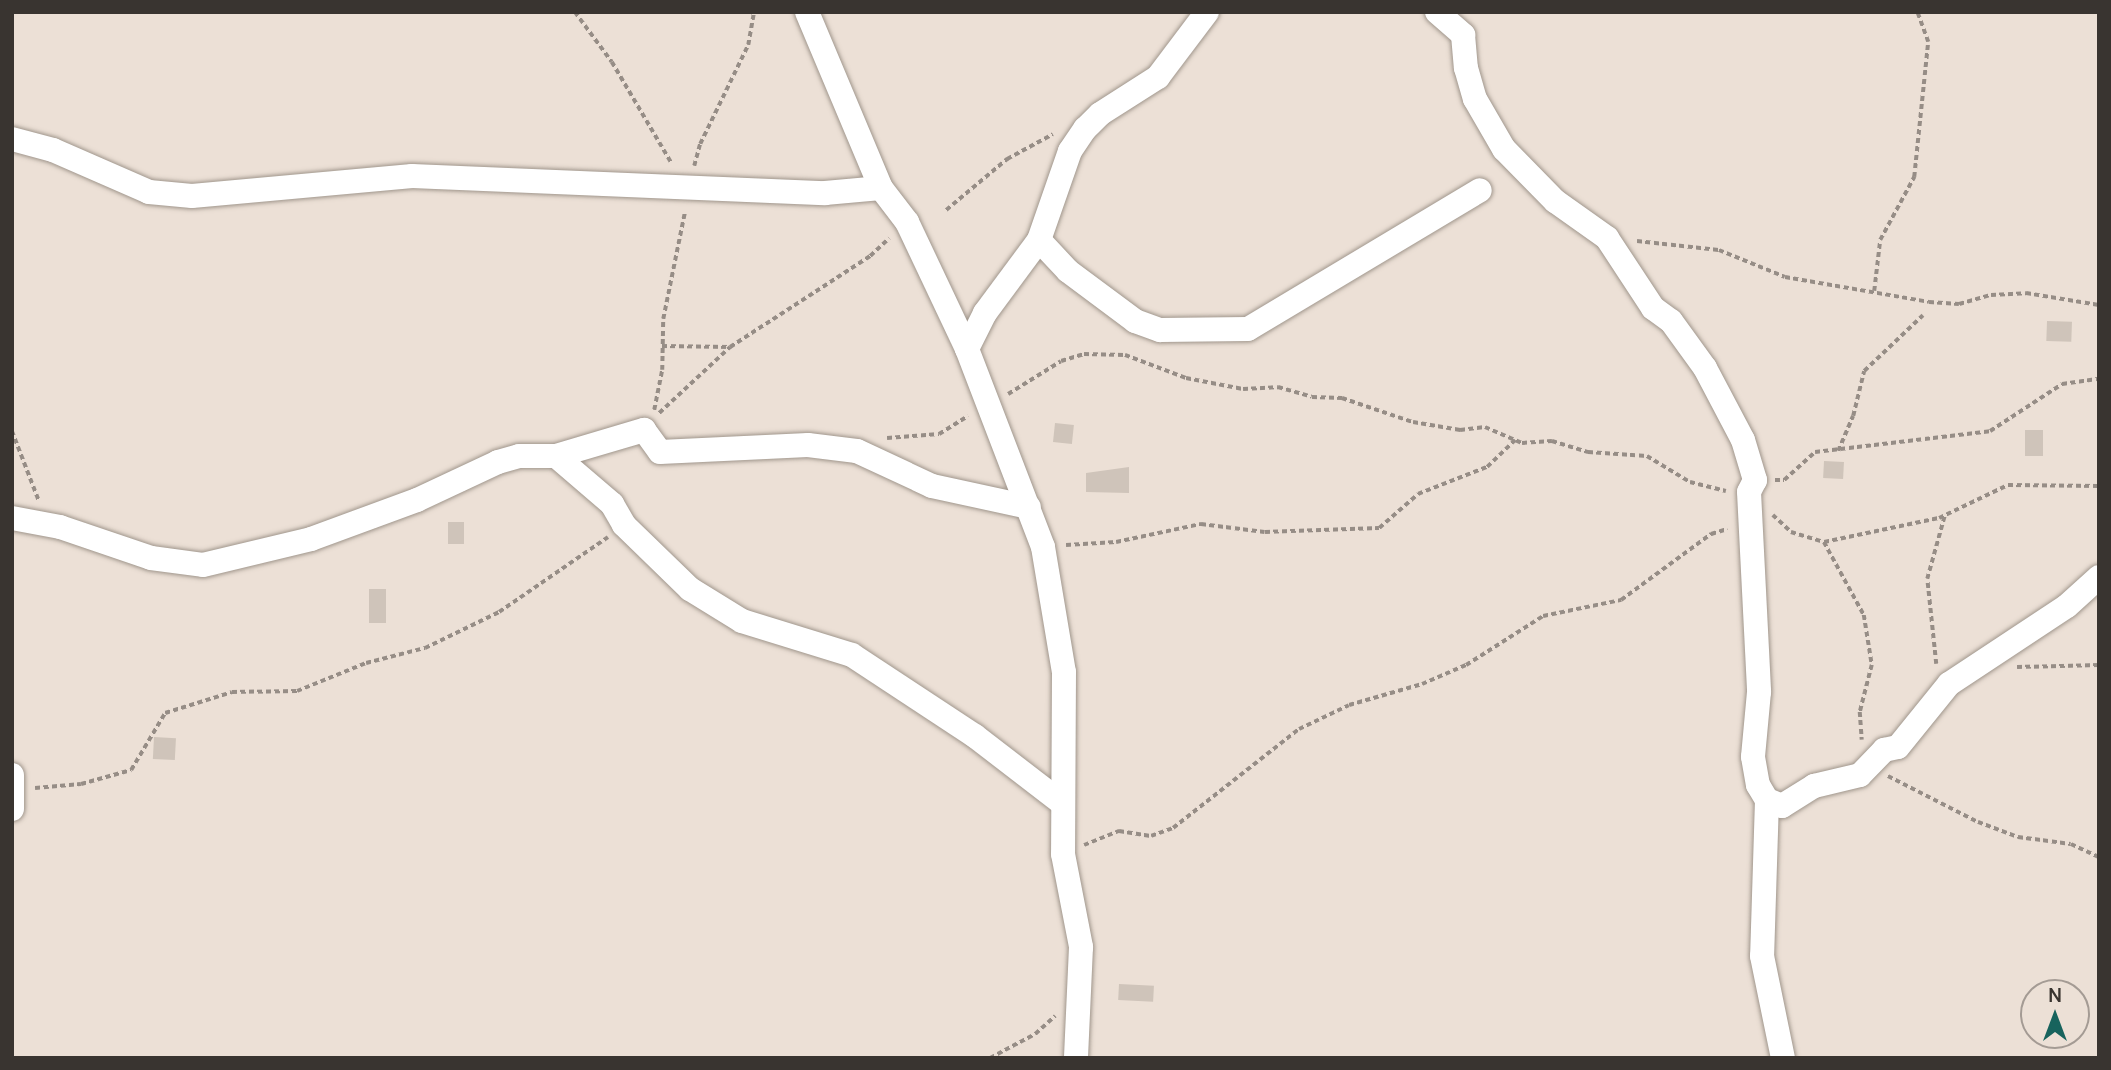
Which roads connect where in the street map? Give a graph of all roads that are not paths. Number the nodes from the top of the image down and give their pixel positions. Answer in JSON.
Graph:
{"nodes":[{"id":1,"x":807,"y":12,"type":"edge"},
{"id":2,"x":1207,"y":12,"type":"edge"},
{"id":3,"x":1437,"y":12,"type":"edge"},
{"id":4,"x":12,"y":139,"type":"edge"},
{"id":5,"x":881,"y":188,"type":"junction"},
{"id":6,"x":1480,"y":190,"type":"dead end"},
{"id":7,"x":1039,"y":240,"type":"junction"},
{"id":8,"x":967,"y":349,"type":"junction"},
{"id":9,"x":556,"y":456,"type":"junction"},
{"id":10,"x":1029,"y":507,"type":"junction"},
{"id":11,"x":12,"y":518,"type":"edge"},
{"id":12,"x":2099,"y":577,"type":"edge"},
{"id":13,"x":14,"y":779,"type":"edge"},
{"id":14,"x":1767,"y":800,"type":"junction"},
{"id":15,"x":1062,"y":803,"type":"junction"},
{"id":16,"x":12,"y":810,"type":"edge"},
{"id":17,"x":1076,"y":1058,"type":"edge"},
{"id":18,"x":1783,"y":1058,"type":"edge"}],
"edges":[{"from":1,"to":5,"type":"street"},
{"from":2,"to":7,"type":"street"},
{"from":3,"to":14,"type":"street"},
{"from":4,"to":5,"type":"street"},
{"from":5,"to":8,"type":"street"},
{"from":6,"to":7,"type":"street"},
{"from":7,"to":8,"type":"street"},
{"from":8,"to":10,"type":"street"},
{"from":9,"to":10,"type":"street"},
{"from":9,"to":11,"type":"street"},
{"from":9,"to":15,"type":"street"},
{"from":10,"to":15,"type":"street"},
{"from":12,"to":14,"type":"street"},
{"from":13,"to":16,"type":"street"},
{"from":14,"to":18,"type":"street"},
{"from":15,"to":17,"type":"street"}]}
